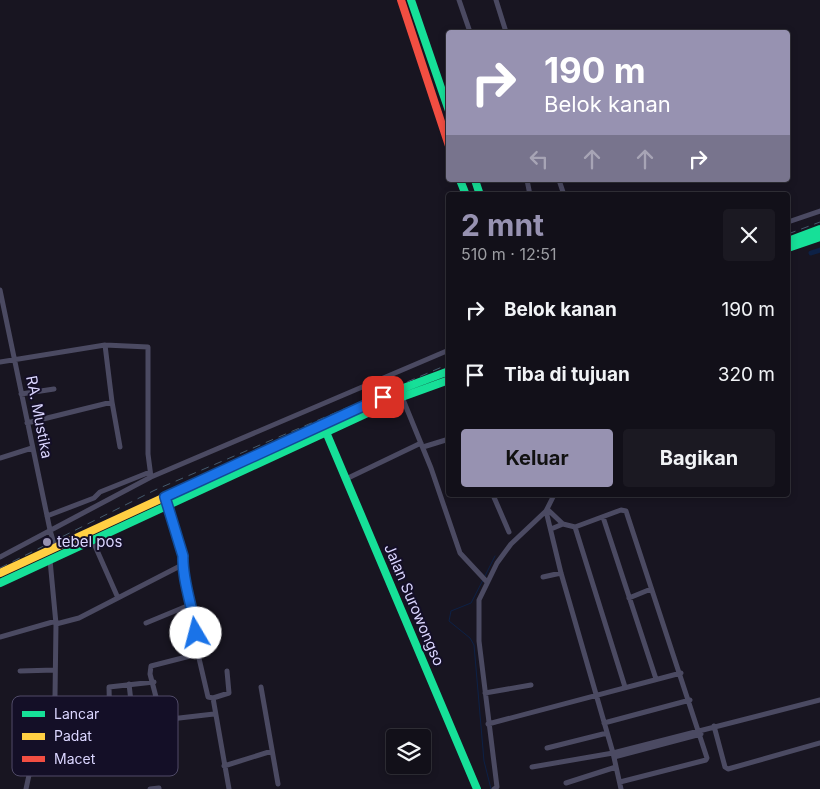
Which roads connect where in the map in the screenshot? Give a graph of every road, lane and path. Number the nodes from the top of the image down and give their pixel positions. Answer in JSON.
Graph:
{"nodes":[{"id":1,"x":401,"y":0,"type":"edge"},
{"id":2,"x":411,"y":0,"type":"edge"},
{"id":3,"x":460,"y":0,"type":"edge"},
{"id":4,"x":496,"y":0,"type":"edge"},
{"id":5,"x":469,"y":30,"type":"edge"},
{"id":6,"x":505,"y":30,"type":"edge"},
{"id":7,"x":446,"y":102,"type":"edge"},
{"id":8,"x":446,"y":137,"type":"edge"},
{"id":9,"x":820,"y":211,"type":"edge"},
{"id":10,"x":790,"y":221,"type":"edge"},
{"id":11,"x":820,"y":229,"type":"edge"},
{"id":12,"x":820,"y":237,"type":"edge"},
{"id":13,"x":790,"y":240,"type":"edge"},
{"id":14,"x":790,"y":247,"type":"edge"},
{"id":15,"x":0,"y":290,"type":"edge"},
{"id":16,"x":105,"y":345,"type":"junction"},
{"id":17,"x":446,"y":351,"type":"edge"},
{"id":18,"x":15,"y":360,"type":"junction"},
{"id":19,"x":0,"y":362,"type":"edge"},
{"id":20,"x":446,"y":372,"type":"edge"},
{"id":21,"x":446,"y":381,"type":"edge"},
{"id":22,"x":54,"y":389,"type":"dead end"},
{"id":23,"x":21,"y":394,"type":"junction"},
{"id":24,"x":402,"y":397,"type":"junction"},
{"id":25,"x":112,"y":402,"type":"junction"},
{"id":26,"x":27,"y":423,"type":"junction"},
{"id":27,"x":326,"y":432,"type":"junction"},
{"id":28,"x":446,"y":440,"type":"edge"},
{"id":29,"x":422,"y":445,"type":"junction"},
{"id":30,"x":120,"y":447,"type":"dead end"},
{"id":31,"x":32,"y":448,"type":"junction"},
{"id":32,"x":0,"y":458,"type":"edge"},
{"id":33,"x":150,"y":474,"type":"junction"},
{"id":34,"x":346,"y":479,"type":"junction"},
{"id":35,"x":494,"y":497,"type":"edge"},
{"id":36,"x":553,"y":497,"type":"edge"},
{"id":37,"x":166,"y":500,"type":"junction"},
{"id":38,"x":546,"y":510,"type":"junction"},
{"id":39,"x":47,"y":516,"type":"junction"},
{"id":40,"x":603,"y":517,"type":"junction"},
{"id":41,"x":563,"y":524,"type":"junction"},
{"id":42,"x":575,"y":526,"type":"junction"},
{"id":43,"x":551,"y":529,"type":"junction"},
{"id":44,"x":50,"y":530,"type":"junction"},
{"id":45,"x":509,"y":532,"type":"dead end"},
{"id":46,"x":92,"y":539,"type":"junction"},
{"id":47,"x":56,"y":548,"type":"junction"},
{"id":48,"x":0,"y":557,"type":"edge"},
{"id":49,"x":50,"y":559,"type":"junction"},
{"id":50,"x":182,"y":565,"type":"junction"},
{"id":51,"x":0,"y":573,"type":"edge"},
{"id":52,"x":561,"y":573,"type":"junction"},
{"id":53,"x":543,"y":577,"type":"dead end"},
{"id":54,"x":485,"y":580,"type":"junction"},
{"id":55,"x":0,"y":583,"type":"edge"},
{"id":56,"x":651,"y":589,"type":"junction"},
{"id":57,"x":118,"y":598,"type":"junction"},
{"id":58,"x":629,"y":598,"type":"junction"},
{"id":59,"x":192,"y":604,"type":"junction"},
{"id":60,"x":56,"y":623,"type":"junction"},
{"id":61,"x":146,"y":623,"type":"dead end"},
{"id":62,"x":0,"y":637,"type":"edge"},
{"id":63,"x":198,"y":654,"type":"junction"},
{"id":64,"x":55,"y":670,"type":"junction"},
{"id":65,"x":20,"y":671,"type":"dead end"},
{"id":66,"x":227,"y":671,"type":"dead end"},
{"id":67,"x":681,"y":673,"type":"junction"},
{"id":68,"x":656,"y":679,"type":"junction"},
{"id":69,"x":154,"y":682,"type":"junction"},
{"id":70,"x":129,"y":684,"type":"junction"},
{"id":71,"x":531,"y":685,"type":"dead end"},
{"id":72,"x":262,"y":687,"type":"dead end"},
{"id":73,"x":625,"y":688,"type":"junction"},
{"id":74,"x":484,"y":692,"type":"junction"},
{"id":75,"x":595,"y":695,"type":"junction"},
{"id":76,"x":53,"y":696,"type":"edge"},
{"id":77,"x":109,"y":696,"type":"edge"},
{"id":78,"x":130,"y":696,"type":"edge"},
{"id":79,"x":156,"y":696,"type":"edge"},
{"id":80,"x":213,"y":698,"type":"junction"},
{"id":81,"x":690,"y":700,"type":"junction"},
{"id":82,"x":820,"y":700,"type":"edge"},
{"id":83,"x":214,"y":714,"type":"junction"},
{"id":84,"x":178,"y":718,"type":"edge"},
{"id":85,"x":604,"y":723,"type":"junction"},
{"id":86,"x":488,"y":724,"type":"junction"},
{"id":87,"x":714,"y":726,"type":"junction"},
{"id":88,"x":700,"y":732,"type":"junction"},
{"id":89,"x":606,"y":733,"type":"junction"},
{"id":90,"x":820,"y":743,"type":"edge"},
{"id":91,"x":547,"y":748,"type":"dead end"},
{"id":92,"x":272,"y":751,"type":"junction"},
{"id":93,"x":614,"y":755,"type":"junction"},
{"id":94,"x":224,"y":766,"type":"junction"},
{"id":95,"x":532,"y":767,"type":"dead end"},
{"id":96,"x":616,"y":767,"type":"junction"},
{"id":97,"x":29,"y":776,"type":"edge"},
{"id":98,"x":620,"y":782,"type":"junction"},
{"id":99,"x":566,"y":783,"type":"dead end"},
{"id":100,"x":278,"y":784,"type":"dead end"},
{"id":101,"x":159,"y":788,"type":"dead end"},
{"id":102,"x":26,"y":789,"type":"edge"},
{"id":103,"x":150,"y":789,"type":"edge"},
{"id":104,"x":229,"y":789,"type":"edge"},
{"id":105,"x":477,"y":789,"type":"edge"},
{"id":106,"x":497,"y":789,"type":"edge"},
{"id":107,"x":621,"y":789,"type":"edge"}],
"edges":[{"from":1,"to":8,"type":"main road"},
{"from":2,"to":7,"type":"main road"},
{"from":3,"to":5,"type":"street"},
{"from":4,"to":6,"type":"street"},
{"from":9,"to":10,"type":"street"},
{"from":11,"to":13,"type":"main road"},
{"from":12,"to":14,"type":"main road"},
{"from":15,"to":18,"type":"street","name":"RA. Mustika"},
{"from":16,"to":18,"type":"street"},
{"from":16,"to":25,"type":"street"},
{"from":16,"to":33,"type":"street"},
{"from":17,"to":33,"type":"street"},
{"from":18,"to":19,"type":"street"},
{"from":18,"to":23,"type":"street","name":"RA. Mustika"},
{"from":20,"to":37,"type":"main road"},
{"from":21,"to":24,"type":"main road"},
{"from":22,"to":23,"type":"street"},
{"from":23,"to":26,"type":"street","name":"RA. Mustika"},
{"from":24,"to":27,"type":"main road"},
{"from":24,"to":29,"type":"street"},
{"from":25,"to":26,"type":"street"},
{"from":25,"to":30,"type":"street"},
{"from":26,"to":31,"type":"street","name":"RA. Mustika"},
{"from":27,"to":34,"type":"main road","name":"Jalan Surowongso"},
{"from":27,"to":37,"type":"main road"},
{"from":28,"to":29,"type":"street"},
{"from":29,"to":34,"type":"street"},
{"from":29,"to":54,"type":"street"},
{"from":31,"to":32,"type":"street"},
{"from":31,"to":39,"type":"street","name":"RA. Mustika"},
{"from":33,"to":39,"type":"street"},
{"from":33,"to":44,"type":"street"},
{"from":34,"to":105,"type":"main road","name":"Jalan Surowongso"},
{"from":35,"to":45,"type":"street"},
{"from":36,"to":38,"type":"street"},
{"from":37,"to":46,"type":"main road"},
{"from":37,"to":47,"type":"main road"},
{"from":37,"to":50,"type":"street"},
{"from":38,"to":41,"type":"street"},
{"from":38,"to":43,"type":"street"},
{"from":38,"to":54,"type":"street"},
{"from":39,"to":44,"type":"street","name":"RA. Mustika"},
{"from":40,"to":42,"type":"street"},
{"from":40,"to":56,"type":"street"},
{"from":40,"to":58,"type":"street"},
{"from":41,"to":42,"type":"street"},
{"from":41,"to":43,"type":"street"},
{"from":42,"to":73,"type":"street"},
{"from":43,"to":52,"type":"street"},
{"from":44,"to":47,"type":"street","name":"RA. Mustika"},
{"from":44,"to":48,"type":"street"},
{"from":46,"to":49,"type":"main road"},
{"from":46,"to":57,"type":"street"},
{"from":47,"to":51,"type":"main road"},
{"from":49,"to":55,"type":"main road"},
{"from":49,"to":60,"type":"street"},
{"from":50,"to":57,"type":"street"},
{"from":50,"to":59,"type":"street"},
{"from":52,"to":53,"type":"street"},
{"from":52,"to":75,"type":"street"},
{"from":54,"to":74,"type":"street"},
{"from":56,"to":58,"type":"street"},
{"from":56,"to":67,"type":"street"},
{"from":57,"to":60,"type":"street"},
{"from":58,"to":68,"type":"street"},
{"from":59,"to":61,"type":"street"},
{"from":59,"to":63,"type":"street"},
{"from":60,"to":62,"type":"street"},
{"from":60,"to":64,"type":"street"},
{"from":63,"to":69,"type":"street"},
{"from":63,"to":80,"type":"street"},
{"from":64,"to":65,"type":"street"},
{"from":64,"to":76,"type":"street"},
{"from":66,"to":80,"type":"street"},
{"from":67,"to":68,"type":"street"},
{"from":67,"to":81,"type":"street"},
{"from":68,"to":73,"type":"street"},
{"from":69,"to":70,"type":"street"},
{"from":69,"to":79,"type":"street"},
{"from":70,"to":77,"type":"street"},
{"from":70,"to":78,"type":"street"},
{"from":71,"to":74,"type":"street"},
{"from":72,"to":92,"type":"street"},
{"from":73,"to":75,"type":"street"},
{"from":74,"to":86,"type":"street"},
{"from":75,"to":85,"type":"street"},
{"from":75,"to":86,"type":"street"},
{"from":80,"to":83,"type":"street"},
{"from":81,"to":85,"type":"street"},
{"from":81,"to":88,"type":"street"},
{"from":82,"to":87,"type":"street"},
{"from":83,"to":84,"type":"street"},
{"from":83,"to":94,"type":"street"},
{"from":85,"to":89,"type":"street"},
{"from":86,"to":106,"type":"street"},
{"from":87,"to":88,"type":"street"},
{"from":87,"to":90,"type":"street"},
{"from":88,"to":93,"type":"street"},
{"from":88,"to":98,"type":"street"},
{"from":89,"to":91,"type":"street"},
{"from":89,"to":93,"type":"street"},
{"from":92,"to":94,"type":"street"},
{"from":92,"to":100,"type":"street"},
{"from":93,"to":95,"type":"street"},
{"from":93,"to":96,"type":"street"},
{"from":94,"to":104,"type":"street"},
{"from":96,"to":98,"type":"street"},
{"from":96,"to":99,"type":"street"},
{"from":97,"to":102,"type":"street"},
{"from":98,"to":107,"type":"street"},
{"from":101,"to":103,"type":"street"}]}
